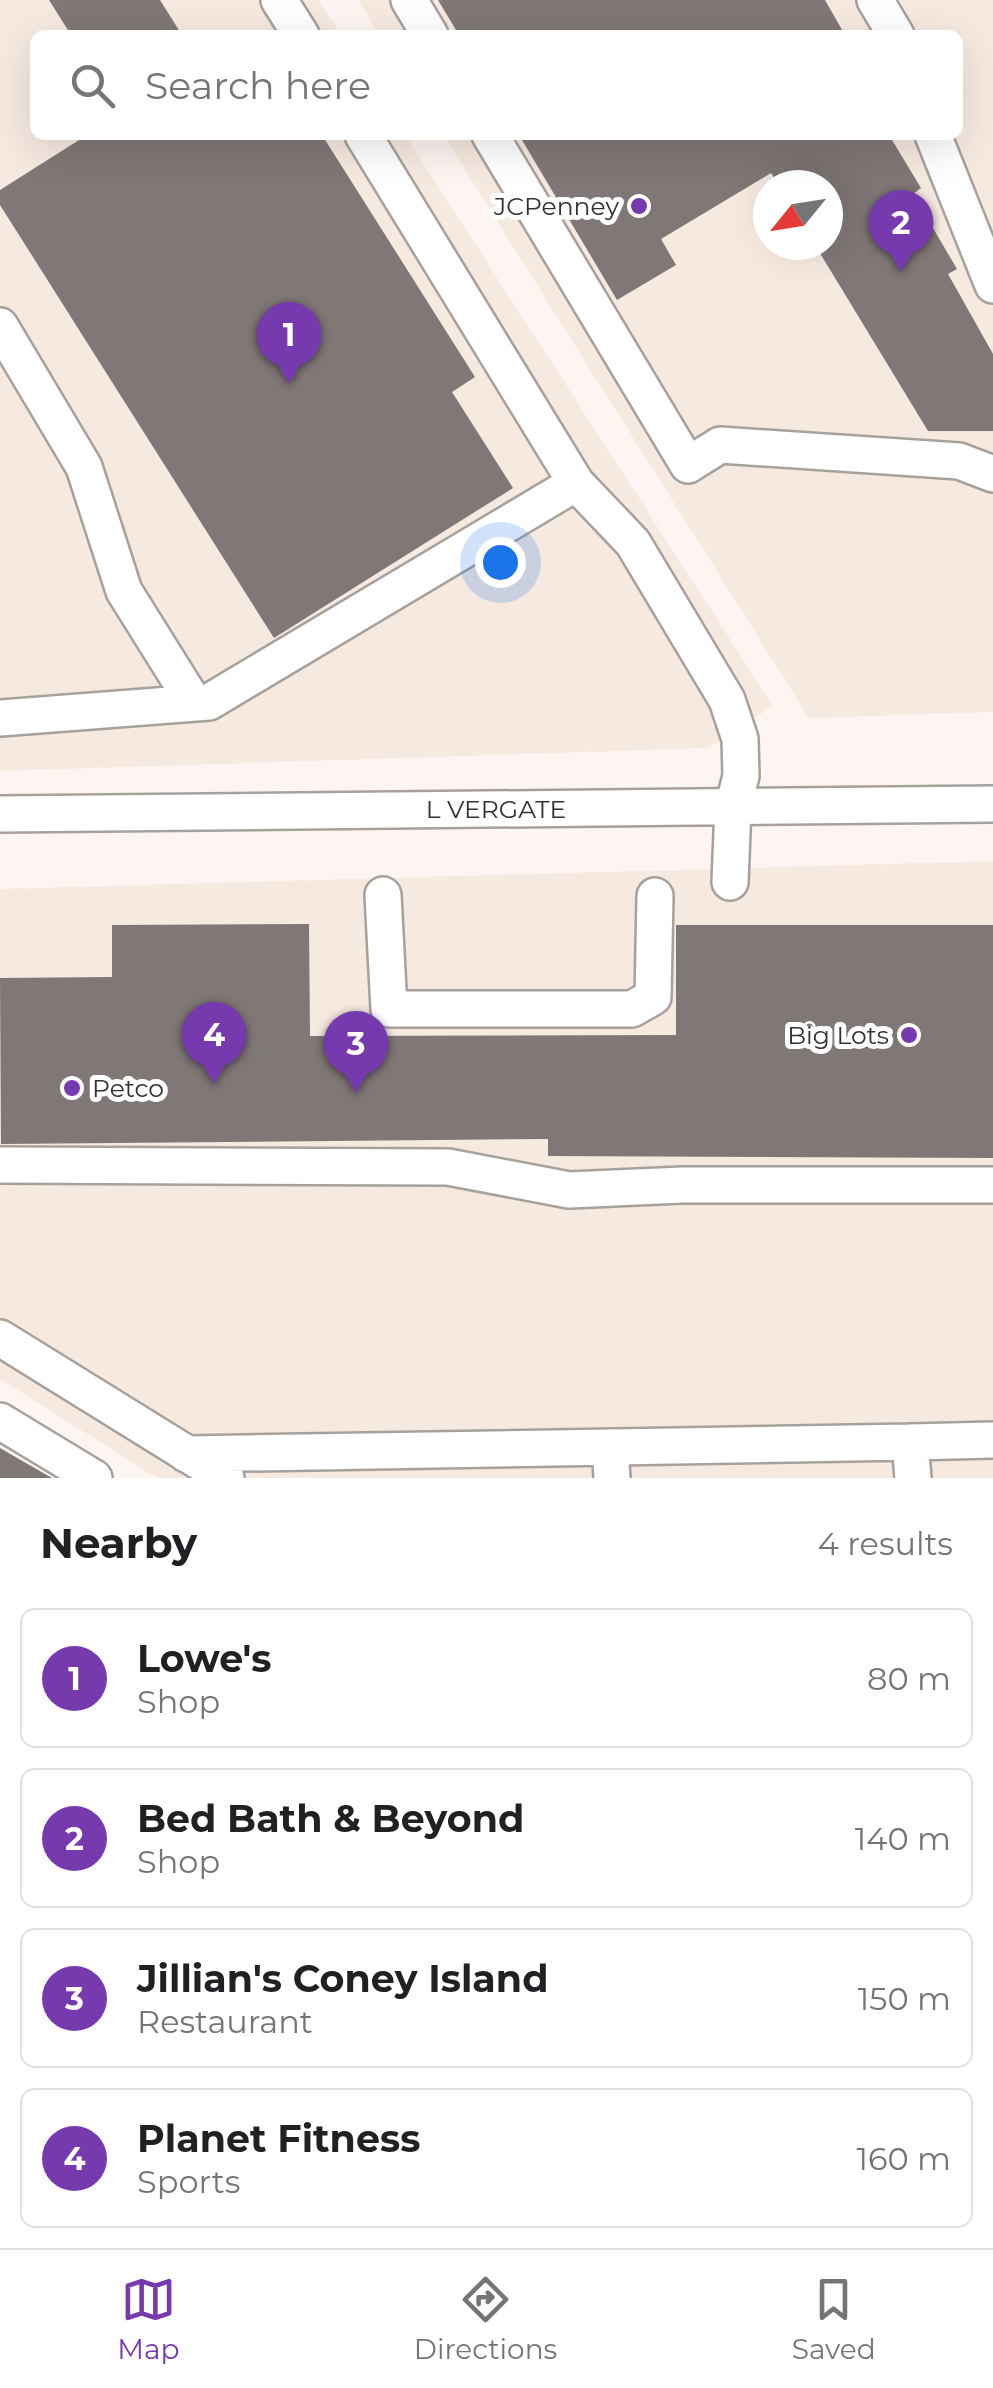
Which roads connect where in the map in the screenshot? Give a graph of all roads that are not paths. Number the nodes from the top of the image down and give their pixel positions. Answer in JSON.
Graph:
{"nodes":[{"id":1,"x":280,"y":0,"type":"edge"},
{"id":2,"x":410,"y":0,"type":"edge"},
{"id":3,"x":875,"y":0,"type":"edge"},
{"id":4,"x":298,"y":30,"type":"edge"},
{"id":5,"x":427,"y":30,"type":"edge"},
{"id":6,"x":893,"y":30,"type":"edge"},
{"id":7,"x":366,"y":140,"type":"edge"},
{"id":8,"x":493,"y":140,"type":"edge"},
{"id":9,"x":935,"y":140,"type":"edge"},
{"id":10,"x":993,"y":285,"type":"edge"},
{"id":11,"x":0,"y":326,"type":"edge"},
{"id":12,"x":993,"y":474,"type":"edge"},
{"id":13,"x":576,"y":483,"type":"junction"},
{"id":14,"x":194,"y":703,"type":"junction"},
{"id":15,"x":0,"y":718,"type":"edge"},
{"id":16,"x":993,"y":804,"type":"edge"},
{"id":17,"x":734,"y":808,"type":"junction"},
{"id":18,"x":0,"y":814,"type":"edge"},
{"id":19,"x":730,"y":882,"type":"dead end"},
{"id":20,"x":384,"y":894,"type":"dead end"},
{"id":21,"x":655,"y":896,"type":"dead end"},
{"id":22,"x":0,"y":1165,"type":"edge"},
{"id":23,"x":993,"y":1185,"type":"edge"},
{"id":24,"x":0,"y":1338,"type":"edge"},
{"id":25,"x":0,"y":1420,"type":"edge"},
{"id":26,"x":993,"y":1440,"type":"edge"},
{"id":27,"x":910,"y":1442,"type":"junction"},
{"id":28,"x":186,"y":1454,"type":"junction"},
{"id":29,"x":772,"y":1461,"type":"edge"},
{"id":30,"x":547,"y":1462,"type":"edge"},
{"id":31,"x":611,"y":1462,"type":"edge"},
{"id":32,"x":94,"y":1478,"type":"edge"},
{"id":33,"x":226,"y":1478,"type":"edge"},
{"id":34,"x":914,"y":1478,"type":"edge"}],
"edges":[{"from":1,"to":4,"type":"street"},
{"from":2,"to":5,"type":"street"},
{"from":3,"to":6,"type":"street"},
{"from":7,"to":13,"type":"street"},
{"from":8,"to":12,"type":"street"},
{"from":9,"to":10,"type":"street"},
{"from":11,"to":14,"type":"street"},
{"from":13,"to":14,"type":"street"},
{"from":13,"to":17,"type":"street"},
{"from":14,"to":15,"type":"street"},
{"from":16,"to":17,"type":"street","name":"L VERGATE"},
{"from":17,"to":18,"type":"street","name":"L VERGATE"},
{"from":17,"to":19,"type":"street"},
{"from":20,"to":21,"type":"street"},
{"from":22,"to":23,"type":"street"},
{"from":24,"to":28,"type":"street"},
{"from":25,"to":32,"type":"street"},
{"from":26,"to":27,"type":"street"},
{"from":27,"to":29,"type":"street"},
{"from":27,"to":34,"type":"street"},
{"from":28,"to":30,"type":"street"},
{"from":28,"to":33,"type":"street"},
{"from":29,"to":31,"type":"street"},
{"from":30,"to":31,"type":"street"}]}
